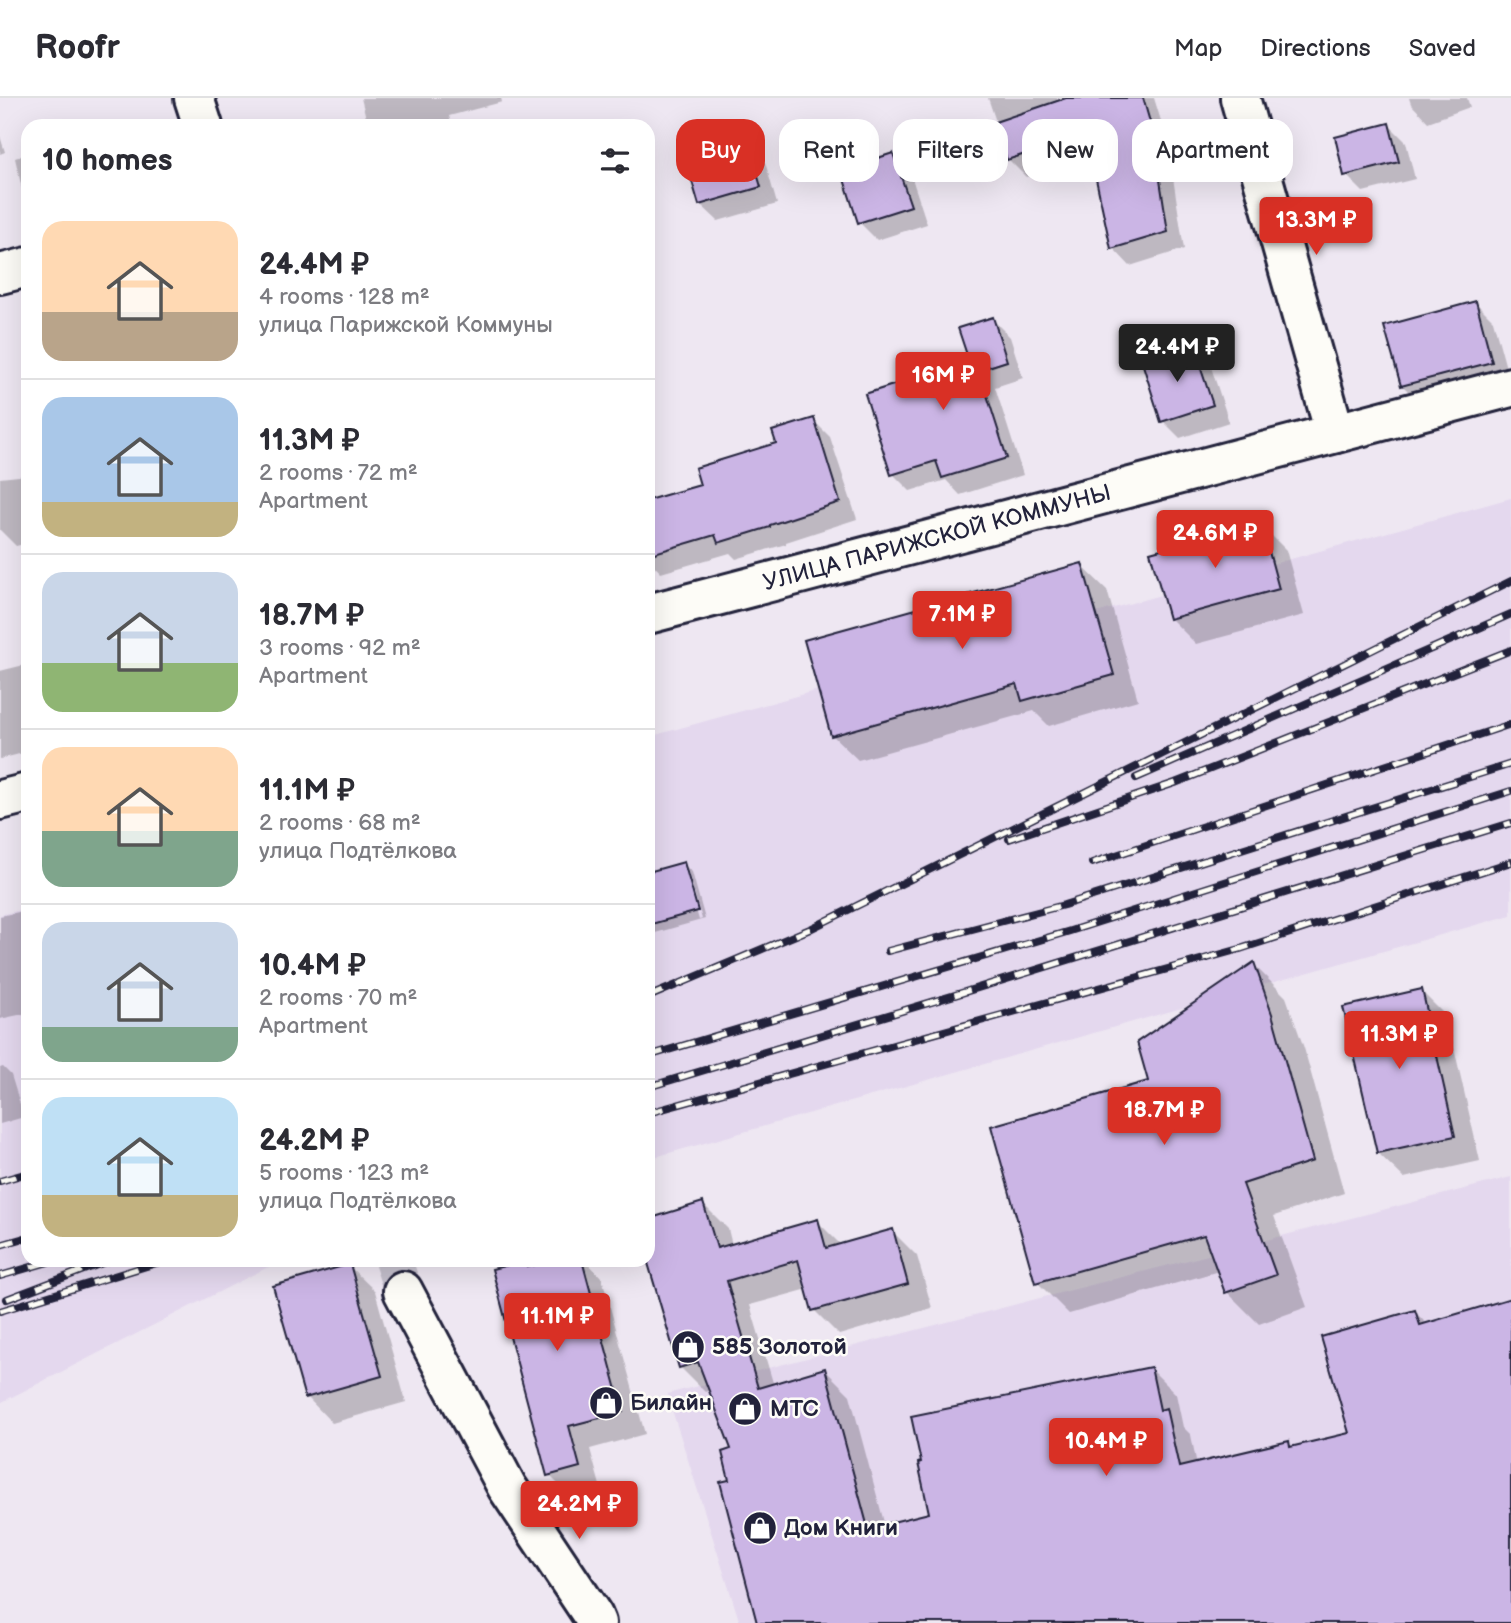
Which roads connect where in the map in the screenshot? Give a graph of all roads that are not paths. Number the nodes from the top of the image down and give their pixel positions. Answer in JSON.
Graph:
{"nodes":[{"id":1,"x":194,"y":98,"type":"edge"},
{"id":2,"x":1240,"y":98,"type":"edge"},
{"id":3,"x":201,"y":119,"type":"edge"},
{"id":4,"x":21,"y":269,"type":"edge"},
{"id":5,"x":0,"y":274,"type":"edge"},
{"id":6,"x":1511,"y":387,"type":"edge"},
{"id":7,"x":1335,"y":433,"type":"junction"},
{"id":8,"x":655,"y":612,"type":"edge"},
{"id":9,"x":21,"y":795,"type":"edge"},
{"id":10,"x":0,"y":800,"type":"edge"},
{"id":11,"x":403,"y":1291,"type":"tunnel mouth"},
{"id":12,"x":590,"y":1621,"type":"edge"}],
"edges":[{"from":1,"to":3,"type":"street"},
{"from":2,"to":7,"type":"street"},
{"from":4,"to":5,"type":"street"},
{"from":6,"to":7,"type":"street","name":"УЛИЦА ПАРИЖСКОЙ КОММУНЫ"},
{"from":7,"to":8,"type":"street","name":"УЛИЦА ПАРИЖСКОЙ КОММУНЫ"},
{"from":9,"to":10,"type":"street"},
{"from":11,"to":12,"type":"street"}]}
